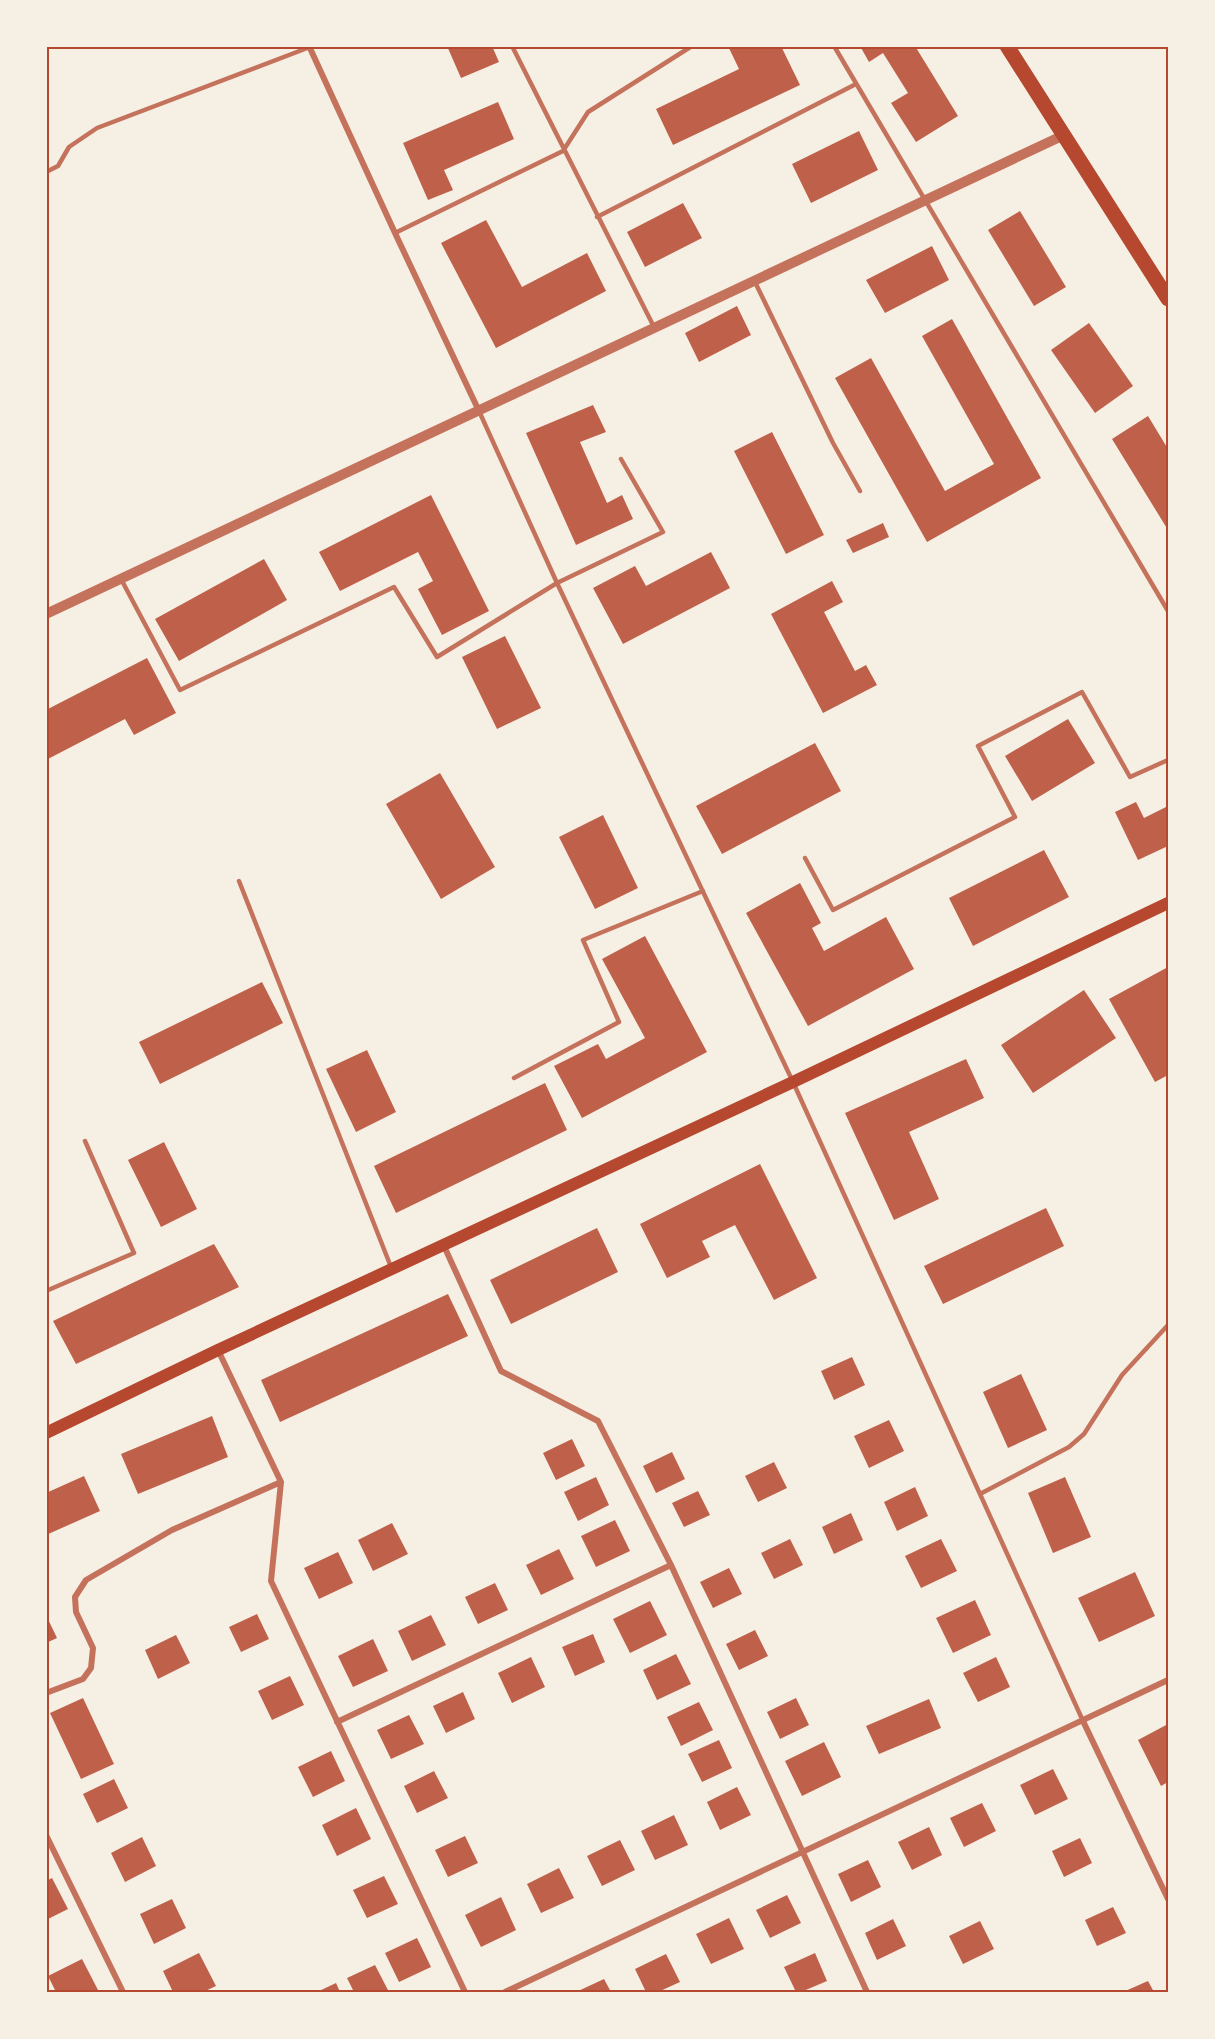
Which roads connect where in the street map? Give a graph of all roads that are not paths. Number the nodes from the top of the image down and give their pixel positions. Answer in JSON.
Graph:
{"nodes":[{"id":1,"x":512,"y":46,"type":"edge"},
{"id":2,"x":692,"y":46,"type":"edge"},
{"id":3,"x":834,"y":46,"type":"edge"},
{"id":4,"x":1007,"y":46,"type":"edge"},
{"id":5,"x":309,"y":47,"type":"edge"},
{"id":6,"x":856,"y":84,"type":"junction"},
{"id":7,"x":1064,"y":135,"type":"junction"},
{"id":8,"x":563,"y":151,"type":"junction"},
{"id":9,"x":46,"y":172,"type":"edge"},
{"id":10,"x":925,"y":200,"type":"junction"},
{"id":11,"x":597,"y":217,"type":"junction"},
{"id":12,"x":394,"y":233,"type":"junction"},
{"id":13,"x":754,"y":280,"type":"junction"},
{"id":14,"x":1168,"y":300,"type":"edge"},
{"id":15,"x":654,"y":327,"type":"junction"},
{"id":16,"x":478,"y":410,"type":"junction"},
{"id":17,"x":621,"y":459,"type":"dead end"},
{"id":18,"x":860,"y":491,"type":"dead end"},
{"id":19,"x":121,"y":579,"type":"junction"},
{"id":20,"x":557,"y":584,"type":"junction"},
{"id":21,"x":1168,"y":611,"type":"edge"},
{"id":22,"x":46,"y":614,"type":"edge"},
{"id":23,"x":1168,"y":760,"type":"edge"},
{"id":24,"x":806,"y":858,"type":"dead end"},
{"id":25,"x":239,"y":881,"type":"dead end"},
{"id":26,"x":703,"y":891,"type":"junction"},
{"id":27,"x":1168,"y":903,"type":"edge"},
{"id":28,"x":514,"y":1078,"type":"dead end"},
{"id":29,"x":794,"y":1082,"type":"junction"},
{"id":30,"x":85,"y":1141,"type":"dead end"},
{"id":31,"x":444,"y":1246,"type":"junction"},
{"id":32,"x":392,"y":1269,"type":"junction"},
{"id":33,"x":46,"y":1291,"type":"edge"},
{"id":34,"x":1168,"y":1324,"type":"edge"},
{"id":35,"x":218,"y":1350,"type":"junction"},
{"id":36,"x":46,"y":1433,"type":"edge"},
{"id":37,"x":281,"y":1482,"type":"junction"},
{"id":38,"x":980,"y":1494,"type":"junction"},
{"id":39,"x":671,"y":1565,"type":"junction"},
{"id":40,"x":1168,"y":1680,"type":"edge"},
{"id":41,"x":46,"y":1693,"type":"edge"},
{"id":42,"x":1083,"y":1721,"type":"junction"},
{"id":43,"x":337,"y":1722,"type":"junction"},
{"id":44,"x":46,"y":1835,"type":"edge"},
{"id":45,"x":50,"y":1850,"type":"edge"},
{"id":46,"x":803,"y":1853,"type":"junction"},
{"id":47,"x":1168,"y":1899,"type":"edge"},
{"id":48,"x":123,"y":1992,"type":"edge"},
{"id":49,"x":465,"y":1992,"type":"edge"},
{"id":50,"x":505,"y":1992,"type":"edge"},
{"id":51,"x":867,"y":1992,"type":"edge"}],
"edges":[{"from":1,"to":8,"type":"lane"},
{"from":2,"to":8,"type":"lane"},
{"from":3,"to":6,"type":"lane"},
{"from":4,"to":7,"type":"main road"},
{"from":5,"to":9,"type":"lane"},
{"from":5,"to":12,"type":"street"},
{"from":6,"to":10,"type":"lane"},
{"from":6,"to":11,"type":"lane"},
{"from":7,"to":10,"type":"street"},
{"from":7,"to":14,"type":"main road"},
{"from":8,"to":11,"type":"lane"},
{"from":8,"to":12,"type":"lane"},
{"from":10,"to":13,"type":"street"},
{"from":10,"to":21,"type":"lane"},
{"from":11,"to":15,"type":"lane"},
{"from":12,"to":16,"type":"street"},
{"from":13,"to":15,"type":"street"},
{"from":13,"to":18,"type":"lane"},
{"from":15,"to":16,"type":"street"},
{"from":16,"to":19,"type":"street"},
{"from":16,"to":20,"type":"lane"},
{"from":17,"to":20,"type":"lane"},
{"from":19,"to":20,"type":"lane"},
{"from":19,"to":22,"type":"street"},
{"from":20,"to":26,"type":"lane"},
{"from":23,"to":24,"type":"lane"},
{"from":25,"to":32,"type":"lane"},
{"from":26,"to":28,"type":"lane"},
{"from":26,"to":29,"type":"lane"},
{"from":27,"to":29,"type":"main road"},
{"from":29,"to":31,"type":"main road"},
{"from":29,"to":38,"type":"lane"},
{"from":30,"to":33,"type":"lane"},
{"from":31,"to":32,"type":"main road"},
{"from":31,"to":39,"type":"street"},
{"from":32,"to":35,"type":"main road"},
{"from":34,"to":38,"type":"lane"},
{"from":35,"to":36,"type":"main road"},
{"from":35,"to":37,"type":"street"},
{"from":37,"to":41,"type":"street"},
{"from":37,"to":43,"type":"street"},
{"from":38,"to":42,"type":"lane"},
{"from":39,"to":43,"type":"street"},
{"from":39,"to":46,"type":"street"},
{"from":40,"to":42,"type":"street"},
{"from":42,"to":46,"type":"street"},
{"from":42,"to":47,"type":"street"},
{"from":43,"to":49,"type":"street"},
{"from":44,"to":45,"type":"street"},
{"from":45,"to":48,"type":"street"},
{"from":46,"to":50,"type":"street"},
{"from":46,"to":51,"type":"street"}]}
